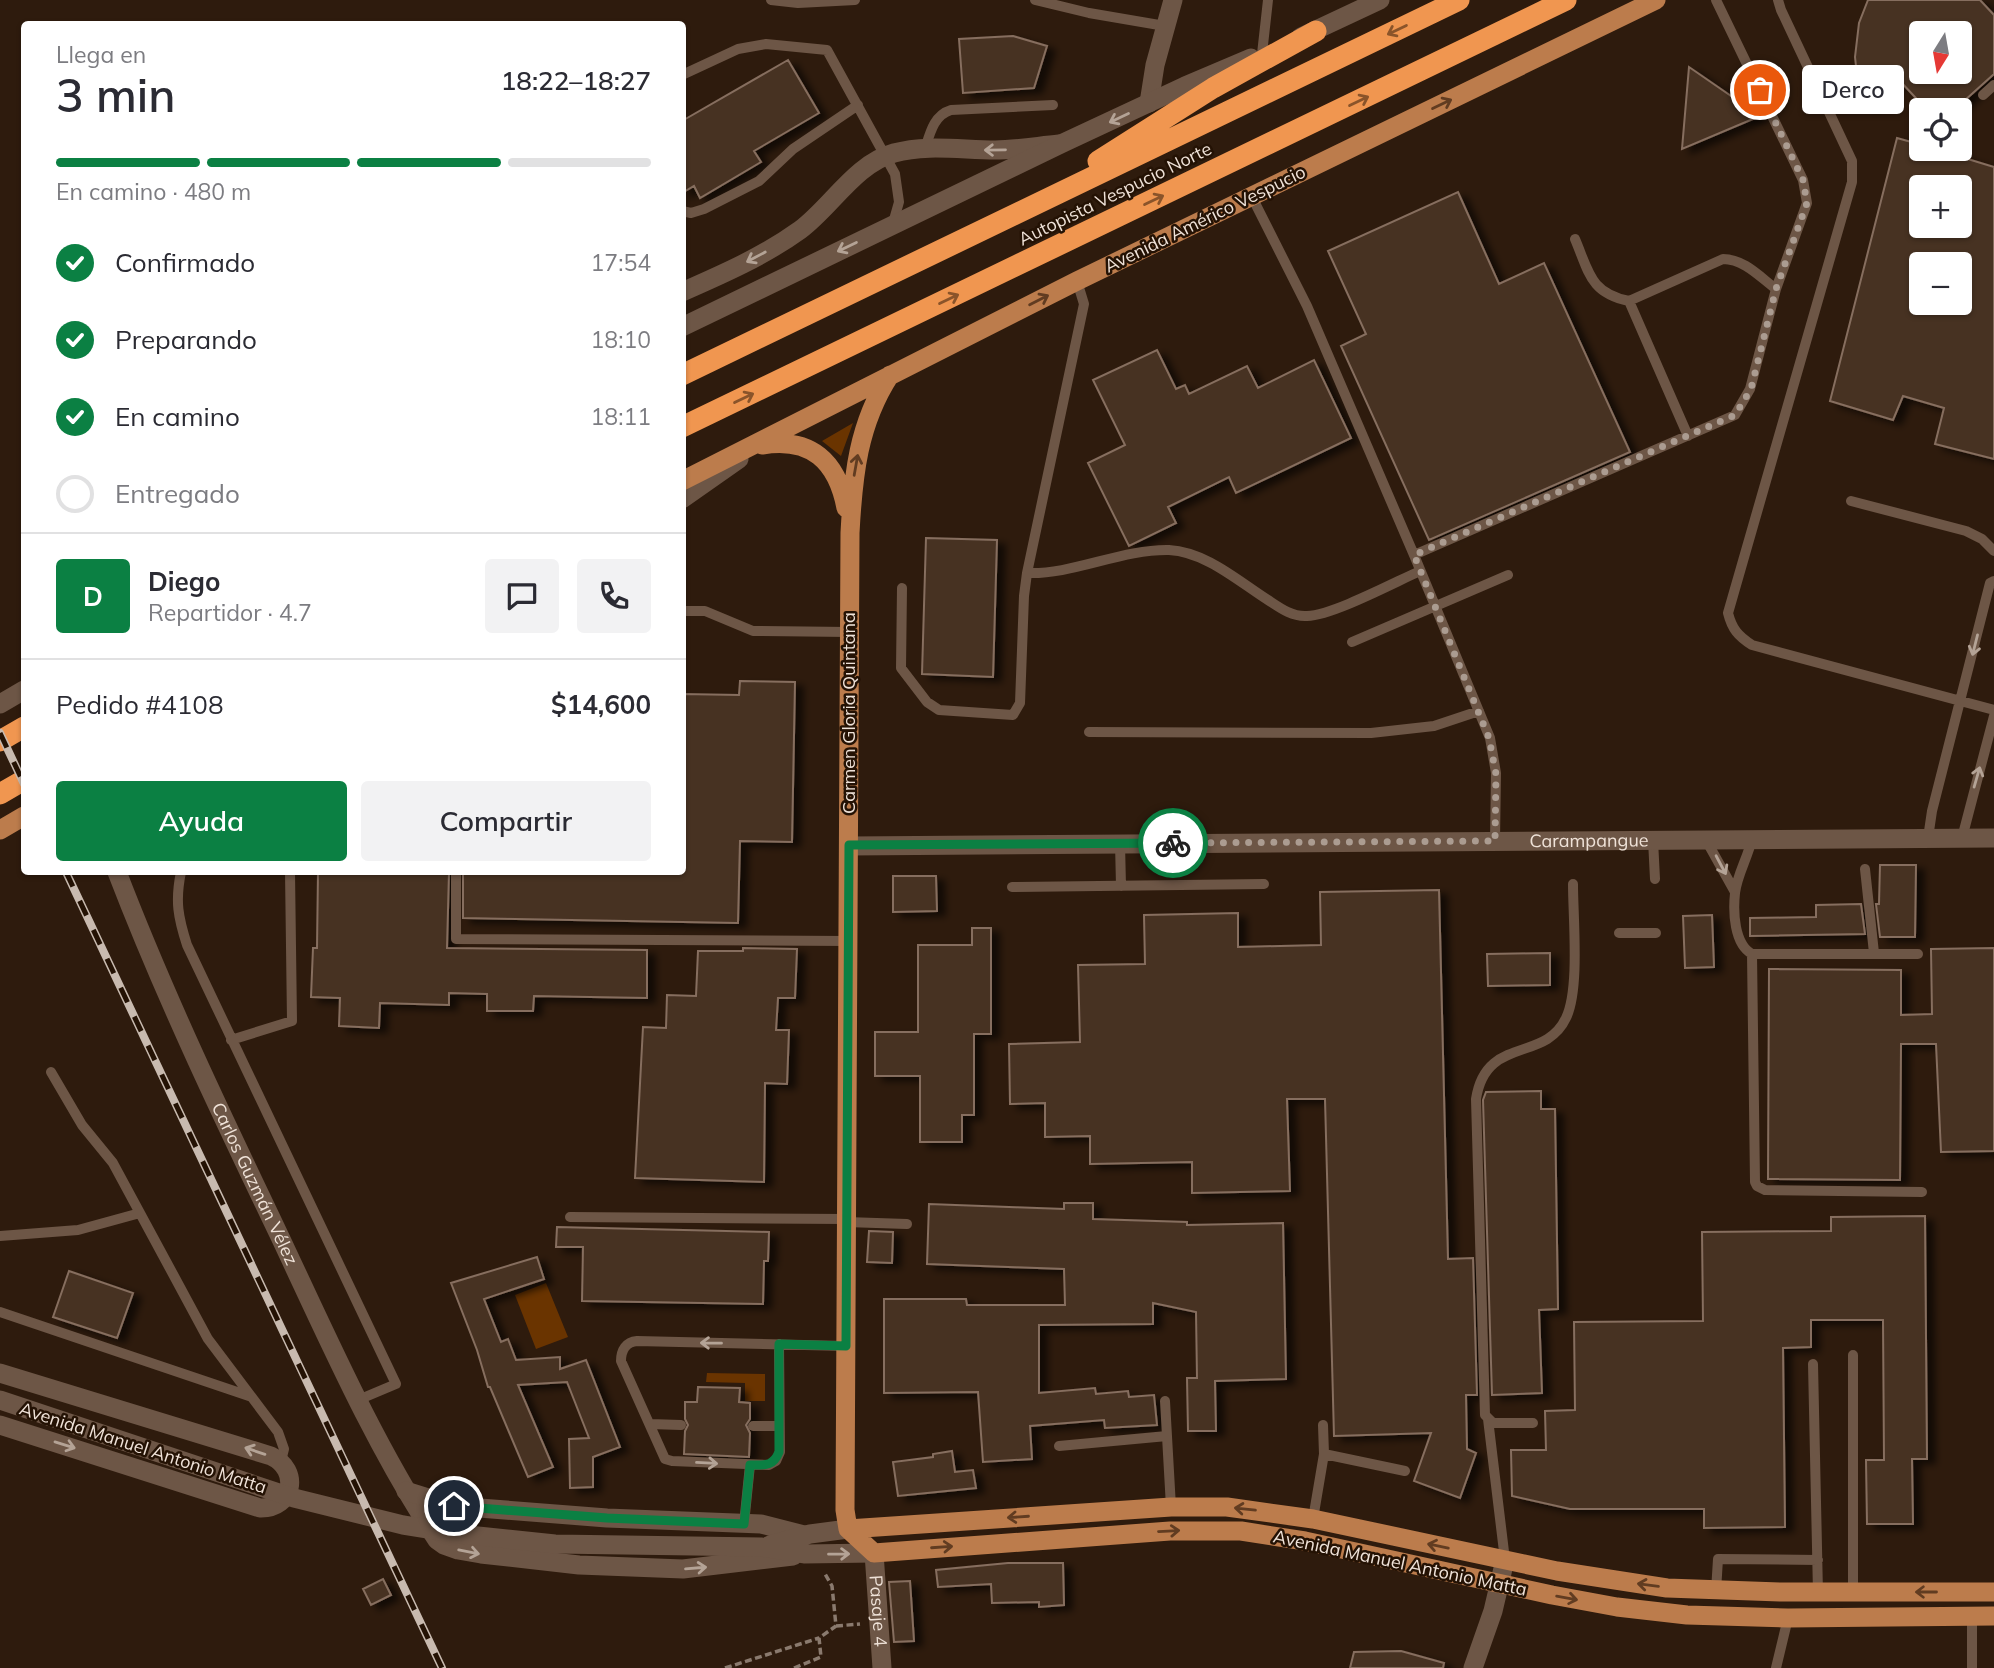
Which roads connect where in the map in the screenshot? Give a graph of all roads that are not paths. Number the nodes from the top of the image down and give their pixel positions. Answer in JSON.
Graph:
{"nodes":[{"id":1,"x":771,"y":0,"type":"edge"},
{"id":2,"x":855,"y":0,"type":"edge"},
{"id":3,"x":1035,"y":0,"type":"edge"},
{"id":4,"x":1173,"y":0,"type":"edge"},
{"id":5,"x":1268,"y":0,"type":"edge"},
{"id":6,"x":1380,"y":0,"type":"edge"},
{"id":7,"x":1459,"y":0,"type":"edge"},
{"id":8,"x":1566,"y":0,"type":"edge"},
{"id":9,"x":1656,"y":0,"type":"edge"},
{"id":10,"x":1716,"y":0,"type":"edge"},
{"id":11,"x":1778,"y":0,"type":"edge"},
{"id":12,"x":1165,"y":26,"type":"junction"},
{"id":13,"x":1316,"y":31,"type":"junction"},
{"id":14,"x":1262,"y":54,"type":"junction"},
{"id":15,"x":686,"y":73,"type":"edge"},
{"id":16,"x":1994,"y":85,"type":"edge"},
{"id":17,"x":1983,"y":95,"type":"dead end"},
{"id":18,"x":1149,"y":103,"type":"junction"},
{"id":19,"x":858,"y":105,"type":"junction"},
{"id":20,"x":1053,"y":105,"type":"dead end"},
{"id":21,"x":1063,"y":143,"type":"junction"},
{"id":22,"x":925,"y":149,"type":"junction"},
{"id":23,"x":887,"y":156,"type":"junction"},
{"id":24,"x":1252,"y":197,"type":"junction"},
{"id":25,"x":686,"y":212,"type":"edge"},
{"id":26,"x":1012,"y":215,"type":"junction"},
{"id":27,"x":893,"y":225,"type":"junction"},
{"id":28,"x":1575,"y":239,"type":"dead end"},
{"id":29,"x":1077,"y":281,"type":"junction"},
{"id":30,"x":1776,"y":289,"type":"junction"},
{"id":31,"x":686,"y":290,"type":"edge"},
{"id":32,"x":1629,"y":302,"type":"junction"},
{"id":33,"x":686,"y":325,"type":"edge"},
{"id":34,"x":686,"y":372,"type":"edge"},
{"id":35,"x":890,"y":375,"type":"junction"},
{"id":36,"x":686,"y":425,"type":"edge"},
{"id":37,"x":1688,"y":436,"type":"junction"},
{"id":38,"x":758,"y":445,"type":"junction"},
{"id":39,"x":686,"y":479,"type":"edge"},
{"id":40,"x":686,"y":496,"type":"edge"},
{"id":41,"x":1851,"y":501,"type":"dead end"},
{"id":42,"x":850,"y":533,"type":"junction"},
{"id":43,"x":1994,"y":551,"type":"edge"},
{"id":44,"x":1414,"y":555,"type":"junction"},
{"id":45,"x":1420,"y":571,"type":"junction"},
{"id":46,"x":1027,"y":573,"type":"junction"},
{"id":47,"x":1508,"y":575,"type":"dead end"},
{"id":48,"x":1994,"y":581,"type":"edge"},
{"id":49,"x":902,"y":588,"type":"dead end"},
{"id":50,"x":1435,"y":604,"type":"junction"},
{"id":51,"x":686,"y":611,"type":"edge"},
{"id":52,"x":849,"y":632,"type":"junction"},
{"id":53,"x":1352,"y":642,"type":"dead end"},
{"id":54,"x":21,"y":692,"type":"edge"},
{"id":55,"x":1961,"y":700,"type":"junction"},
{"id":56,"x":0,"y":704,"type":"edge"},
{"id":57,"x":1994,"y":710,"type":"edge"},
{"id":58,"x":1479,"y":712,"type":"junction"},
{"id":59,"x":1994,"y":716,"type":"edge"},
{"id":60,"x":21,"y":729,"type":"edge"},
{"id":61,"x":1089,"y":732,"type":"dead end"},
{"id":62,"x":0,"y":741,"type":"edge"},
{"id":63,"x":21,"y":782,"type":"edge"},
{"id":64,"x":0,"y":794,"type":"edge"},
{"id":65,"x":21,"y":818,"type":"edge"},
{"id":66,"x":0,"y":830,"type":"edge"},
{"id":67,"x":1928,"y":838,"type":"junction"},
{"id":68,"x":1962,"y":838,"type":"junction"},
{"id":69,"x":1994,"y":838,"type":"edge"},
{"id":70,"x":1706,"y":839,"type":"junction"},
{"id":71,"x":1752,"y":839,"type":"junction"},
{"id":72,"x":1653,"y":840,"type":"junction"},
{"id":73,"x":1495,"y":841,"type":"junction"},
{"id":74,"x":1120,"y":843,"type":"junction"},
{"id":75,"x":849,"y":845,"type":"junction"},
{"id":76,"x":1865,"y":869,"type":"dead end"},
{"id":77,"x":118,"y":875,"type":"edge"},
{"id":78,"x":180,"y":875,"type":"edge"},
{"id":79,"x":290,"y":875,"type":"edge"},
{"id":80,"x":456,"y":875,"type":"edge"},
{"id":81,"x":1656,"y":879,"type":"dead end"},
{"id":82,"x":1264,"y":884,"type":"dead end"},
{"id":83,"x":1573,"y":884,"type":"dead end"},
{"id":84,"x":1121,"y":886,"type":"junction"},
{"id":85,"x":1012,"y":887,"type":"dead end"},
{"id":86,"x":1735,"y":892,"type":"junction"},
{"id":87,"x":1619,"y":933,"type":"dead end"},
{"id":88,"x":1656,"y":933,"type":"dead end"},
{"id":89,"x":848,"y":941,"type":"junction"},
{"id":90,"x":1874,"y":953,"type":"junction"},
{"id":91,"x":1752,"y":954,"type":"junction"},
{"id":92,"x":1918,"y":954,"type":"dead end"},
{"id":93,"x":231,"y":1040,"type":"junction"},
{"id":94,"x":51,"y":1072,"type":"dead end"},
{"id":95,"x":1922,"y":1192,"type":"dead end"},
{"id":96,"x":140,"y":1213,"type":"junction"},
{"id":97,"x":570,"y":1217,"type":"dead end"},
{"id":98,"x":846,"y":1221,"type":"junction"},
{"id":99,"x":907,"y":1224,"type":"dead end"},
{"id":100,"x":0,"y":1236,"type":"edge"},
{"id":101,"x":0,"y":1312,"type":"edge"},
{"id":102,"x":779,"y":1344,"type":"junction"},
{"id":103,"x":846,"y":1346,"type":"junction"},
{"id":104,"x":1853,"y":1355,"type":"dead end"},
{"id":105,"x":1813,"y":1364,"type":"dead end"},
{"id":106,"x":0,"y":1373,"type":"edge"},
{"id":107,"x":250,"y":1396,"type":"junction"},
{"id":108,"x":0,"y":1400,"type":"edge"},
{"id":109,"x":358,"y":1400,"type":"junction"},
{"id":110,"x":1165,"y":1401,"type":"dead end"},
{"id":111,"x":1488,"y":1419,"type":"junction"},
{"id":112,"x":1533,"y":1423,"type":"dead end"},
{"id":113,"x":650,"y":1424,"type":"junction"},
{"id":114,"x":0,"y":1425,"type":"edge"},
{"id":115,"x":681,"y":1425,"type":"dead end"},
{"id":116,"x":1323,"y":1425,"type":"dead end"},
{"id":117,"x":753,"y":1426,"type":"dead end"},
{"id":118,"x":779,"y":1426,"type":"junction"},
{"id":119,"x":1167,"y":1436,"type":"junction"},
{"id":120,"x":1059,"y":1446,"type":"dead end"},
{"id":121,"x":1324,"y":1454,"type":"junction"},
{"id":122,"x":281,"y":1461,"type":"junction"},
{"id":123,"x":750,"y":1465,"type":"junction"},
{"id":124,"x":1405,"y":1471,"type":"dead end"},
{"id":125,"x":406,"y":1491,"type":"junction"},
{"id":126,"x":1171,"y":1507,"type":"junction"},
{"id":127,"x":1313,"y":1519,"type":"junction"},
{"id":128,"x":744,"y":1524,"type":"junction"},
{"id":129,"x":848,"y":1529,"type":"junction"},
{"id":130,"x":808,"y":1548,"type":"junction"},
{"id":131,"x":874,"y":1553,"type":"junction"},
{"id":132,"x":1505,"y":1560,"type":"junction"},
{"id":133,"x":1818,"y":1560,"type":"junction"},
{"id":134,"x":1500,"y":1584,"type":"junction"},
{"id":135,"x":1716,"y":1591,"type":"junction"},
{"id":136,"x":1853,"y":1592,"type":"junction"},
{"id":137,"x":1994,"y":1592,"type":"edge"},
{"id":138,"x":1818,"y":1593,"type":"junction"},
{"id":139,"x":1972,"y":1616,"type":"junction"},
{"id":140,"x":1994,"y":1616,"type":"edge"},
{"id":141,"x":1788,"y":1618,"type":"junction"},
{"id":142,"x":881,"y":1668,"type":"edge"},
{"id":143,"x":1473,"y":1668,"type":"edge"},
{"id":144,"x":1776,"y":1668,"type":"edge"},
{"id":145,"x":1972,"y":1668,"type":"edge"}],
"edges":[{"from":1,"to":2,"type":"lane"},
{"from":3,"to":12,"type":"lane"},
{"from":4,"to":12,"type":"street"},
{"from":5,"to":14,"type":"lane"},
{"from":6,"to":13,"type":"street"},
{"from":7,"to":26,"type":"highway","name":"Autopista Vespucio Norte","one_way":true},
{"from":36,"to":8,"type":"highway","name":"Autopista Vespucio Norte","one_way":true},
{"from":24,"to":9,"type":"main road","name":"Avenida Américo Vespucio","one_way":true},
{"from":10,"to":30,"type":"lane"},
{"from":11,"to":55,"type":"lane"},
{"from":12,"to":18,"type":"street"},
{"from":13,"to":14,"type":"street"},
{"from":13,"to":26,"type":"highway"},
{"from":14,"to":18,"type":"street"},
{"from":15,"to":19,"type":"lane"},
{"from":16,"to":17,"type":"lane"},
{"from":18,"to":21,"type":"street","one_way":true},
{"from":19,"to":23,"type":"lane"},
{"from":19,"to":25,"type":"lane"},
{"from":20,"to":22,"type":"lane"},
{"from":21,"to":22,"type":"street","one_way":true},
{"from":21,"to":27,"type":"street"},
{"from":22,"to":23,"type":"street"},
{"from":23,"to":27,"type":"lane"},
{"from":23,"to":31,"type":"street","one_way":true},
{"from":24,"to":29,"type":"main road","name":"Avenida Américo Vespucio"},
{"from":24,"to":44,"type":"lane"},
{"from":26,"to":34,"type":"highway","name":"Autopista Vespucio Norte"},
{"from":27,"to":33,"type":"street","one_way":true},
{"from":28,"to":32,"type":"lane"},
{"from":35,"to":29,"type":"main road","name":"Avenida Américo Vespucio","one_way":true},
{"from":29,"to":46,"type":"lane"},
{"from":30,"to":32,"type":"lane"},
{"from":30,"to":37,"type":"lane"},
{"from":32,"to":37,"type":"lane"},
{"from":35,"to":38,"type":"main road","name":"Avenida Américo Vespucio"},
{"from":42,"to":35,"type":"main road","name":"Carmen Gloria Quintana","one_way":true},
{"from":37,"to":44,"type":"lane"},
{"from":38,"to":39,"type":"main road","name":"Avenida Américo Vespucio"},
{"from":38,"to":40,"type":"street","name":"Avenida Américo Vespucio"},
{"from":38,"to":42,"type":"main road","name":"Carmen Gloria Quintana"},
{"from":41,"to":43,"type":"lane"},
{"from":42,"to":52,"type":"main road","name":"Carmen Gloria Quintana"},
{"from":44,"to":45,"type":"lane"},
{"from":45,"to":46,"type":"lane"},
{"from":45,"to":50,"type":"lane"},
{"from":46,"to":49,"type":"lane"},
{"from":47,"to":50,"type":"lane"},
{"from":48,"to":55,"type":"lane","one_way":true},
{"from":50,"to":53,"type":"lane"},
{"from":50,"to":58,"type":"lane"},
{"from":51,"to":52,"type":"lane"},
{"from":52,"to":75,"type":"main road","name":"Carmen Gloria Quintana"},
{"from":54,"to":56,"type":"street"},
{"from":55,"to":57,"type":"lane"},
{"from":55,"to":67,"type":"lane"},
{"from":58,"to":61,"type":"lane"},
{"from":58,"to":73,"type":"lane"},
{"from":68,"to":59,"type":"lane","one_way":true},
{"from":60,"to":62,"type":"highway"},
{"from":63,"to":64,"type":"highway"},
{"from":65,"to":66,"type":"main road"},
{"from":67,"to":68,"type":"street","name":"Carampangue"},
{"from":67,"to":71,"type":"street","name":"Carampangue"},
{"from":68,"to":69,"type":"street","name":"Carampangue"},
{"from":70,"to":71,"type":"street","name":"Carampangue"},
{"from":70,"to":72,"type":"street","name":"Carampangue"},
{"from":70,"to":86,"type":"lane","one_way":true},
{"from":71,"to":86,"type":"lane"},
{"from":72,"to":73,"type":"street","name":"Carampangue"},
{"from":72,"to":81,"type":"lane"},
{"from":73,"to":74,"type":"street","name":"Carampangue"},
{"from":74,"to":75,"type":"street","name":"Carampangue"},
{"from":74,"to":84,"type":"lane"},
{"from":75,"to":89,"type":"main road","name":"Carmen Gloria Quintana"},
{"from":76,"to":90,"type":"lane"},
{"from":77,"to":109,"type":"street","name":"Carlos Guzmán Vélez"},
{"from":78,"to":93,"type":"lane"},
{"from":79,"to":93,"type":"lane"},
{"from":80,"to":89,"type":"lane"},
{"from":82,"to":84,"type":"lane"},
{"from":83,"to":111,"type":"lane"},
{"from":84,"to":85,"type":"lane"},
{"from":86,"to":91,"type":"lane"},
{"from":87,"to":88,"type":"lane"},
{"from":89,"to":98,"type":"main road","name":"Carmen Gloria Quintana"},
{"from":90,"to":91,"type":"lane"},
{"from":90,"to":92,"type":"lane"},
{"from":91,"to":95,"type":"lane"},
{"from":93,"to":109,"type":"lane"},
{"from":94,"to":96,"type":"lane"},
{"from":96,"to":100,"type":"lane"},
{"from":96,"to":107,"type":"lane"},
{"from":97,"to":98,"type":"lane"},
{"from":98,"to":99,"type":"lane"},
{"from":98,"to":103,"type":"main road","name":"Carmen Gloria Quintana"},
{"from":101,"to":107,"type":"lane"},
{"from":102,"to":103,"type":"lane"},
{"from":102,"to":113,"type":"lane","one_way":true},
{"from":102,"to":118,"type":"lane"},
{"from":103,"to":129,"type":"main road","name":"Carmen Gloria Quintana"},
{"from":104,"to":136,"type":"lane"},
{"from":105,"to":133,"type":"lane"},
{"from":122,"to":106,"type":"street","name":"Avenida Manuel Antonio Matta","one_way":true},
{"from":107,"to":122,"type":"lane"},
{"from":108,"to":130,"type":"street","name":"Avenida Manuel Antonio Matta"},
{"from":109,"to":125,"type":"street","name":"Carlos Guzmán Vélez"},
{"from":110,"to":119,"type":"lane"},
{"from":111,"to":112,"type":"lane"},
{"from":111,"to":132,"type":"lane"},
{"from":113,"to":115,"type":"lane"},
{"from":113,"to":123,"type":"lane","one_way":true},
{"from":114,"to":122,"type":"street","name":"Avenida Manuel Antonio Matta","one_way":true},
{"from":116,"to":121,"type":"lane"},
{"from":117,"to":118,"type":"lane"},
{"from":118,"to":123,"type":"lane"},
{"from":119,"to":120,"type":"lane"},
{"from":119,"to":126,"type":"lane"},
{"from":121,"to":124,"type":"lane"},
{"from":121,"to":127,"type":"lane"},
{"from":123,"to":128,"type":"lane"},
{"from":125,"to":128,"type":"street","name":"Avenida Manuel Antonio Matta"},
{"from":125,"to":130,"type":"street","name":"Avenida Manuel Antonio Matta","one_way":true},
{"from":127,"to":126,"type":"main road","name":"Avenida Manuel Antonio Matta","one_way":true},
{"from":126,"to":129,"type":"main road","name":"Avenida Manuel Antonio Matta","one_way":true},
{"from":132,"to":127,"type":"main road","name":"Avenida Manuel Antonio Matta","one_way":true},
{"from":128,"to":130,"type":"street","name":"Avenida Manuel Antonio Matta"},
{"from":129,"to":130,"type":"street","name":"Avenida Manuel Antonio Matta"},
{"from":129,"to":131,"type":"main road"},
{"from":130,"to":131,"type":"street","name":"Avenida Manuel Antonio Matta","one_way":true},
{"from":131,"to":134,"type":"main road","name":"Avenida Manuel Antonio Matta","one_way":true},
{"from":131,"to":142,"type":"street","name":"Pasaje 4"},
{"from":132,"to":134,"type":"street"},
{"from":135,"to":132,"type":"main road","name":"Avenida Manuel Antonio Matta","one_way":true},
{"from":133,"to":135,"type":"lane"},
{"from":133,"to":138,"type":"lane"},
{"from":134,"to":141,"type":"main road","name":"Avenida Manuel Antonio Matta","one_way":true},
{"from":134,"to":143,"type":"street"},
{"from":135,"to":138,"type":"main road","name":"Avenida Manuel Antonio Matta"},
{"from":137,"to":136,"type":"main road","name":"Avenida Manuel Antonio Matta","one_way":true},
{"from":136,"to":138,"type":"main road","name":"Avenida Manuel Antonio Matta"},
{"from":139,"to":140,"type":"main road","name":"Avenida Manuel Antonio Matta"},
{"from":139,"to":141,"type":"main road","name":"Avenida Manuel Antonio Matta"},
{"from":139,"to":145,"type":"lane"},
{"from":141,"to":144,"type":"lane"}]}
